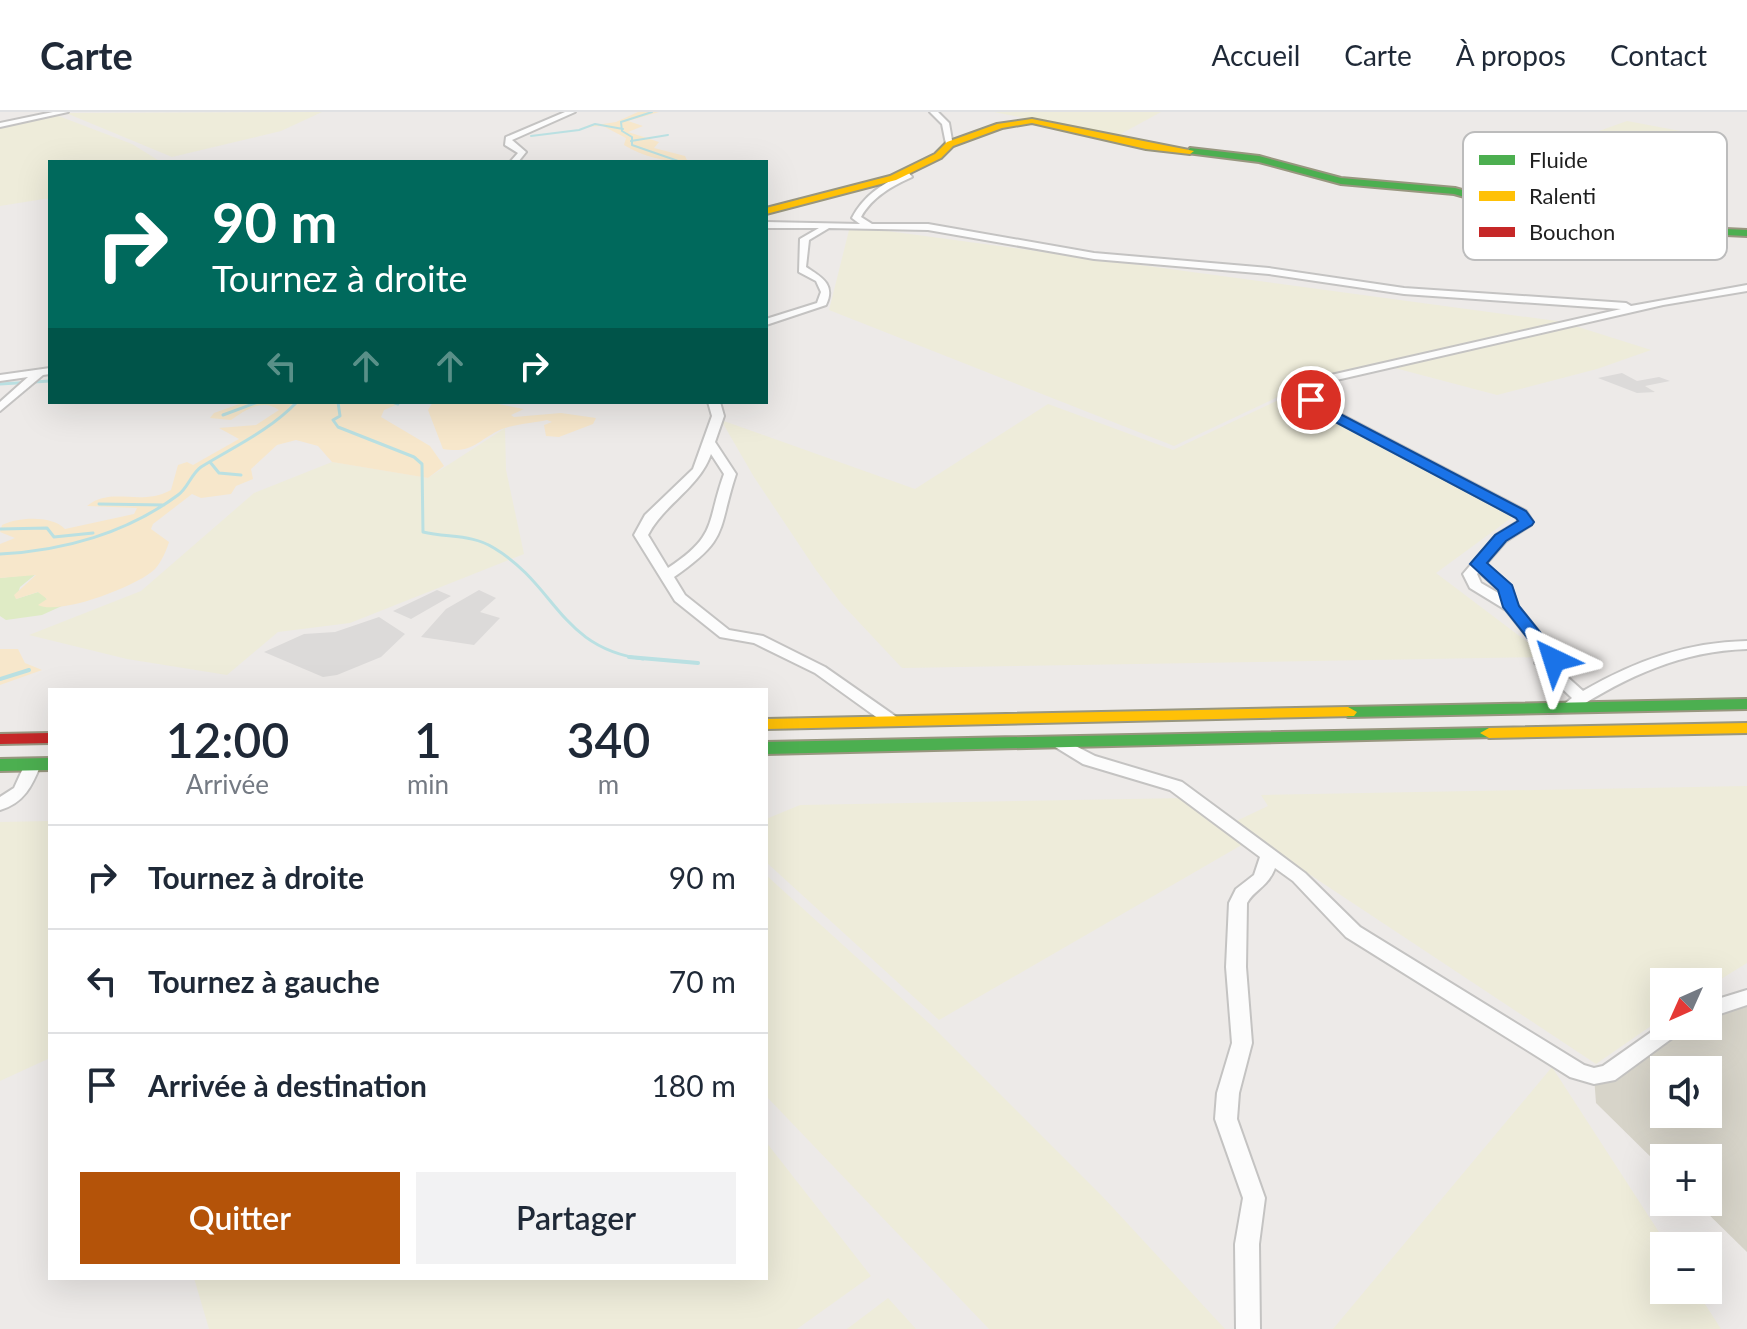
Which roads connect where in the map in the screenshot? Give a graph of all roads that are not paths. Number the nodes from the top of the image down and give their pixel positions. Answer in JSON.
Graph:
{"nodes":[{"id":1,"x":64,"y":112,"type":"edge"},
{"id":2,"x":571,"y":112,"type":"edge"},
{"id":3,"x":934,"y":112,"type":"edge"},
{"id":4,"x":0,"y":125,"type":"edge"},
{"id":5,"x":950,"y":144,"type":"junction"},
{"id":6,"x":516,"y":160,"type":"edge"},
{"id":7,"x":912,"y":173,"type":"junction"},
{"id":8,"x":1463,"y":193,"type":"edge"},
{"id":9,"x":768,"y":211,"type":"edge"},
{"id":10,"x":856,"y":218,"type":"junction"},
{"id":11,"x":870,"y":224,"type":"junction"},
{"id":12,"x":768,"y":225,"type":"edge"},
{"id":13,"x":830,"y":225,"type":"junction"},
{"id":14,"x":1727,"y":232,"type":"edge"},
{"id":15,"x":1747,"y":233,"type":"edge"},
{"id":16,"x":1747,"y":288,"type":"edge"},
{"id":17,"x":1643,"y":308,"type":"junction"},
{"id":18,"x":768,"y":321,"type":"edge"},
{"id":19,"x":44,"y":372,"type":"edge"},
{"id":20,"x":0,"y":378,"type":"edge"},
{"id":21,"x":715,"y":404,"type":"edge"},
{"id":22,"x":0,"y":408,"type":"edge"},
{"id":23,"x":709,"y":442,"type":"junction"},
{"id":24,"x":666,"y":576,"type":"junction"},
{"id":25,"x":1747,"y":645,"type":"edge"},
{"id":26,"x":1575,"y":703,"type":"junction"},
{"id":27,"x":1747,"y":704,"type":"edge"},
{"id":28,"x":892,"y":721,"type":"junction"},
{"id":29,"x":768,"y":724,"type":"edge"},
{"id":30,"x":1747,"y":728,"type":"edge"},
{"id":31,"x":48,"y":738,"type":"edge"},
{"id":32,"x":0,"y":739,"type":"edge"},
{"id":33,"x":1058,"y":742,"type":"junction"},
{"id":34,"x":768,"y":748,"type":"edge"},
{"id":35,"x":41,"y":764,"type":"edge"},
{"id":36,"x":0,"y":765,"type":"edge"},
{"id":37,"x":0,"y":805,"type":"edge"},
{"id":38,"x":1269,"y":855,"type":"junction"},
{"id":39,"x":1747,"y":997,"type":"edge"},
{"id":40,"x":1722,"y":1005,"type":"edge"},
{"id":41,"x":1655,"y":1040,"type":"edge"},
{"id":42,"x":1248,"y":1329,"type":"edge"}],
"edges":[{"from":1,"to":4,"type":"street"},
{"from":2,"to":6,"type":"street"},
{"from":3,"to":5,"type":"street"},
{"from":5,"to":7,"type":"main road"},
{"from":5,"to":8,"type":"main road"},
{"from":7,"to":9,"type":"main road"},
{"from":7,"to":10,"type":"street"},
{"from":10,"to":11,"type":"street"},
{"from":10,"to":13,"type":"street"},
{"from":11,"to":13,"type":"street"},
{"from":11,"to":17,"type":"street"},
{"from":12,"to":13,"type":"street"},
{"from":13,"to":18,"type":"street"},
{"from":14,"to":15,"type":"main road"},
{"from":16,"to":17,"type":"street"},
{"from":17,"to":26,"type":"street"},
{"from":19,"to":20,"type":"street"},
{"from":19,"to":22,"type":"street"},
{"from":21,"to":23,"type":"street"},
{"from":23,"to":24,"type":"street"},
{"from":23,"to":24,"type":"street"},
{"from":24,"to":28,"type":"street"},
{"from":25,"to":26,"type":"street"},
{"from":26,"to":27,"type":"main road"},
{"from":26,"to":28,"type":"main road"},
{"from":28,"to":29,"type":"main road"},
{"from":30,"to":33,"type":"main road"},
{"from":31,"to":32,"type":"main road"},
{"from":33,"to":34,"type":"main road"},
{"from":33,"to":38,"type":"street"},
{"from":35,"to":36,"type":"main road"},
{"from":35,"to":37,"type":"street"},
{"from":38,"to":41,"type":"street"},
{"from":38,"to":42,"type":"street"},
{"from":39,"to":40,"type":"street"}]}
